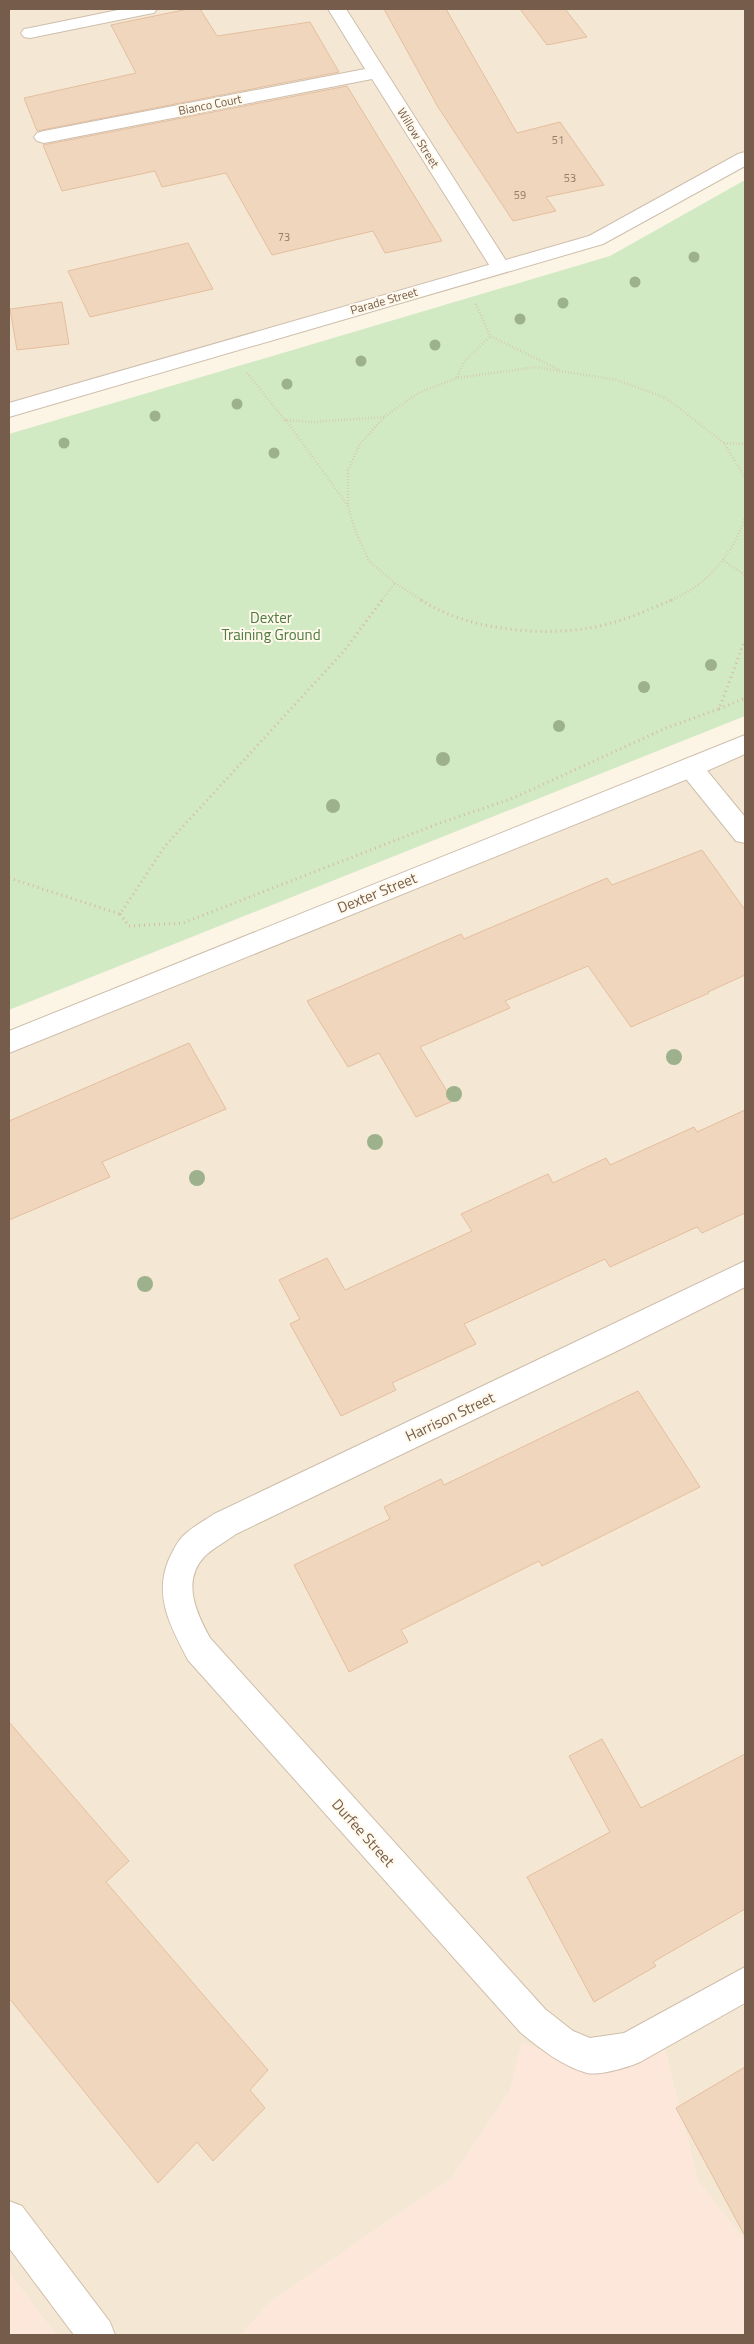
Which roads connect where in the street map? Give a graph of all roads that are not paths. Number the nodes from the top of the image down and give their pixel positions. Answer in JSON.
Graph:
{"nodes":[{"id":1,"x":148,"y":9,"type":"edge"},
{"id":2,"x":337,"y":9,"type":"edge"},
{"id":3,"x":30,"y":33,"type":"dead end"},
{"id":4,"x":377,"y":72,"type":"junction"},
{"id":5,"x":44,"y":137,"type":"dead end"},
{"id":6,"x":745,"y":158,"type":"edge"},
{"id":7,"x":500,"y":267,"type":"junction"},
{"id":8,"x":9,"y":410,"type":"edge"},
{"id":9,"x":745,"y":744,"type":"edge"},
{"id":10,"x":691,"y":768,"type":"junction"},
{"id":11,"x":745,"y":834,"type":"edge"},
{"id":12,"x":9,"y":1042,"type":"edge"},
{"id":13,"x":745,"y":1273,"type":"edge"},
{"id":14,"x":175,"y":1582,"type":"joint"},
{"id":15,"x":745,"y":1984,"type":"edge"},
{"id":16,"x":9,"y":2219,"type":"edge"},
{"id":17,"x":98,"y":2335,"type":"edge"}],
"edges":[{"from":1,"to":3,"type":"street"},
{"from":2,"to":4,"type":"street","name":"Willow Street"},
{"from":4,"to":5,"type":"street","name":"Bianco Court"},
{"from":4,"to":7,"type":"street","name":"Willow Street"},
{"from":6,"to":7,"type":"street","name":"Parade Street"},
{"from":7,"to":8,"type":"street","name":"Parade Street"},
{"from":9,"to":10,"type":"street","name":"Dexter Street"},
{"from":10,"to":11,"type":"street"},
{"from":10,"to":12,"type":"street","name":"Dexter Street"},
{"from":13,"to":14,"type":"street","name":"Harrison Street"},
{"from":14,"to":15,"type":"street","name":"Durfee Street"},
{"from":16,"to":17,"type":"street"}]}
